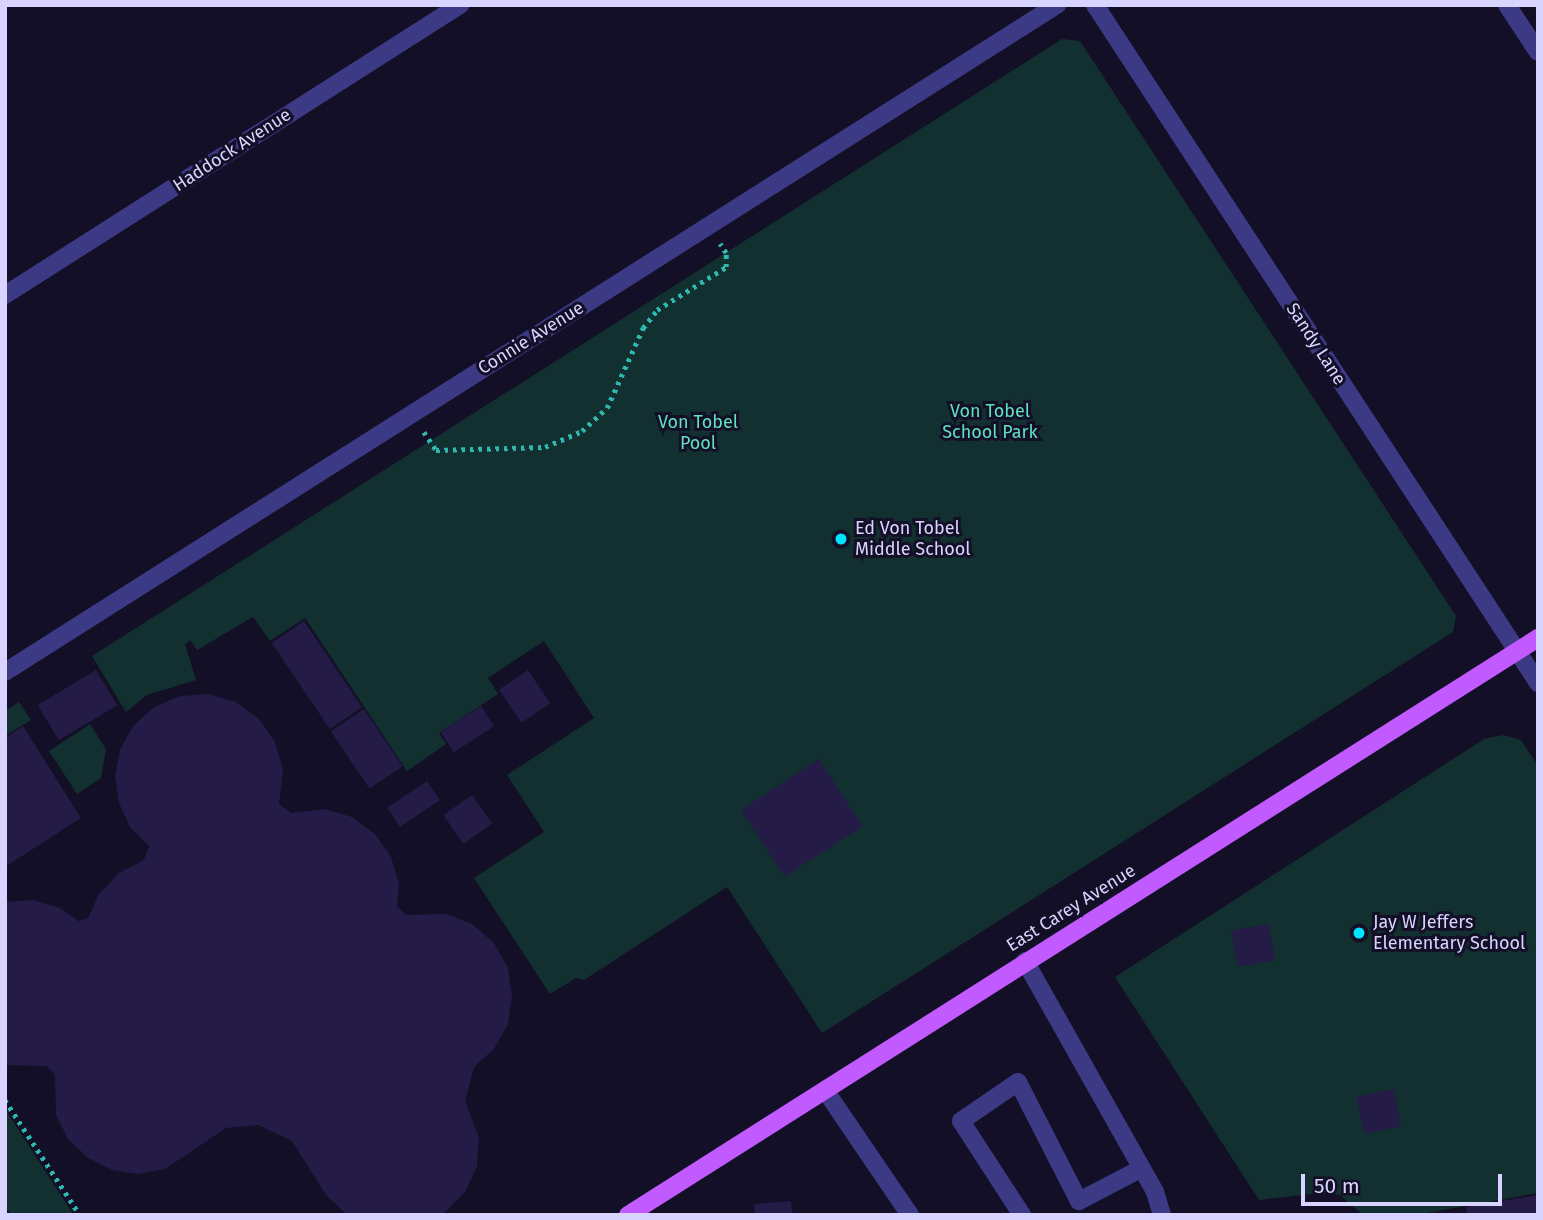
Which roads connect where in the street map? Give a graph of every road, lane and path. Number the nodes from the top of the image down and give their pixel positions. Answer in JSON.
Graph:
{"nodes":[{"id":1,"x":460,"y":5,"type":"edge"},
{"id":2,"x":1057,"y":5,"type":"edge"},
{"id":3,"x":1095,"y":5,"type":"edge"},
{"id":4,"x":1507,"y":5,"type":"edge"},
{"id":5,"x":1538,"y":52,"type":"edge"},
{"id":6,"x":709,"y":226,"type":"junction"},
{"id":7,"x":5,"y":295,"type":"edge"},
{"id":8,"x":412,"y":414,"type":"junction"},
{"id":9,"x":1538,"y":638,"type":"edge"},
{"id":10,"x":1517,"y":651,"type":"junction"},
{"id":11,"x":5,"y":672,"type":"edge"},
{"id":12,"x":1538,"y":683,"type":"edge"},
{"id":13,"x":1026,"y":961,"type":"junction"},
{"id":14,"x":825,"y":1090,"type":"junction"},
{"id":15,"x":5,"y":1100,"type":"edge"},
{"id":16,"x":1142,"y":1168,"type":"junction"},
{"id":17,"x":1081,"y":1208,"type":"edge"},
{"id":18,"x":80,"y":1215,"type":"edge"},
{"id":19,"x":628,"y":1215,"type":"edge"},
{"id":20,"x":911,"y":1215,"type":"edge"},
{"id":21,"x":1022,"y":1215,"type":"edge"},
{"id":22,"x":1162,"y":1215,"type":"edge"}],
"edges":[{"from":1,"to":7,"type":"street","name":"Haddock Avenue"},
{"from":2,"to":6,"type":"street","name":"Connie Avenue"},
{"from":3,"to":10,"type":"street","name":"Sandy Lane"},
{"from":4,"to":5,"type":"street"},
{"from":6,"to":8,"type":"street","name":"Connie Avenue"},
{"from":6,"to":8,"type":"path"},
{"from":8,"to":11,"type":"street","name":"Connie Avenue"},
{"from":9,"to":10,"type":"main road","name":"East Carey Avenue"},
{"from":10,"to":12,"type":"street","name":"Sandy Lane"},
{"from":10,"to":13,"type":"main road","name":"East Carey Avenue"},
{"from":13,"to":14,"type":"main road","name":"East Carey Avenue"},
{"from":13,"to":16,"type":"street"},
{"from":14,"to":19,"type":"main road","name":"East Carey Avenue"},
{"from":14,"to":20,"type":"street"},
{"from":15,"to":18,"type":"path"},
{"from":16,"to":17,"type":"street"},
{"from":16,"to":22,"type":"street"},
{"from":17,"to":21,"type":"street"}]}
